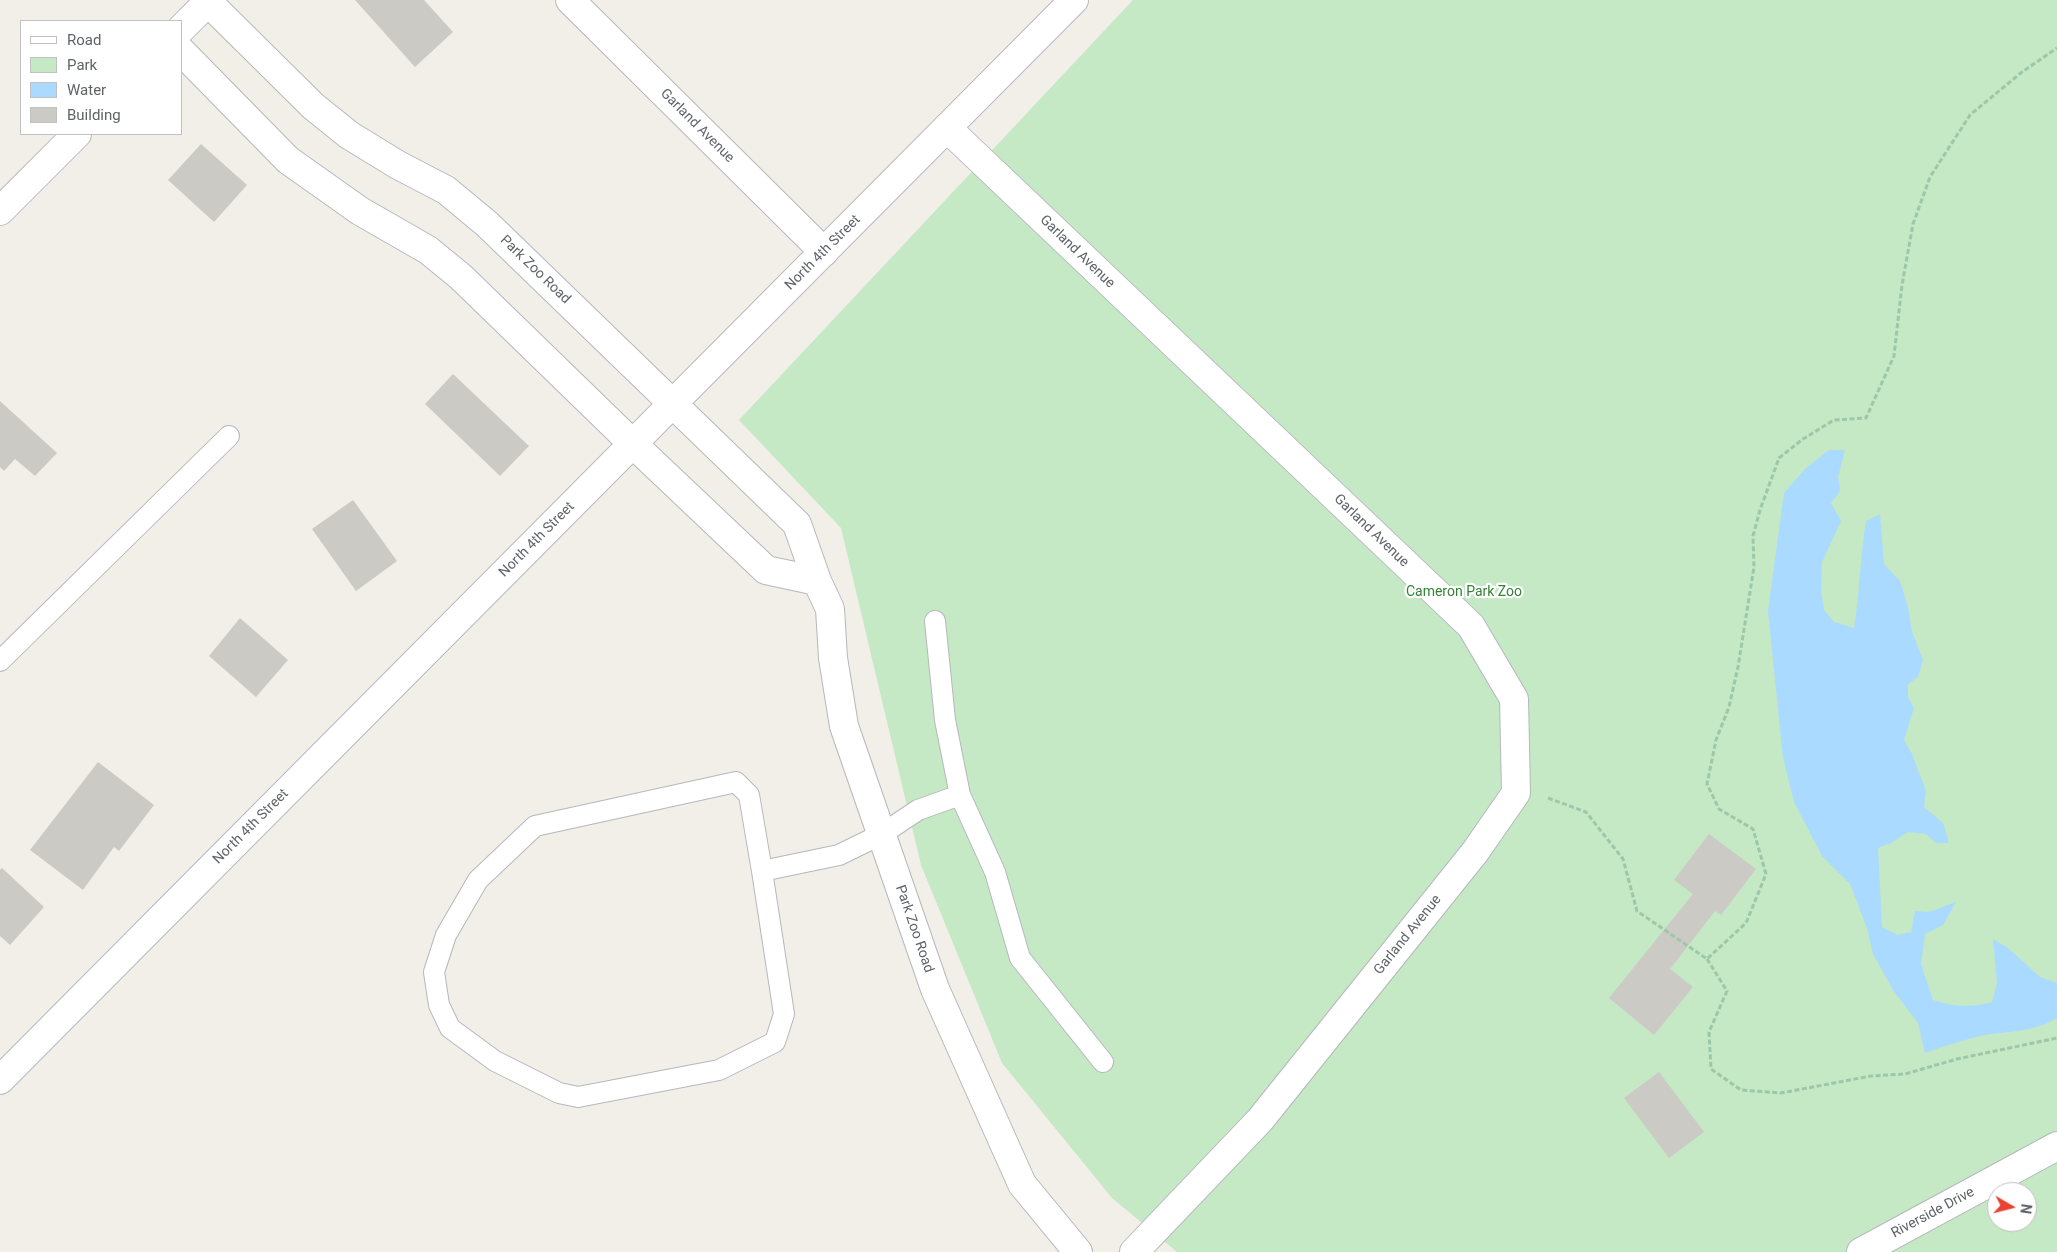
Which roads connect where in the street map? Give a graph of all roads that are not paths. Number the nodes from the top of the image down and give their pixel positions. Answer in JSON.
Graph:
{"nodes":[{"id":1,"x":570,"y":0,"type":"edge"},
{"id":2,"x":1074,"y":0,"type":"edge"},
{"id":3,"x":209,"y":1,"type":"edge"},
{"id":4,"x":182,"y":28,"type":"edge"},
{"id":5,"x":182,"y":52,"type":"edge"},
{"id":6,"x":947,"y":128,"type":"junction"},
{"id":7,"x":76,"y":135,"type":"edge"},
{"id":8,"x":0,"y":211,"type":"edge"},
{"id":9,"x":824,"y":252,"type":"junction"},
{"id":10,"x":673,"y":404,"type":"junction"},
{"id":11,"x":229,"y":436,"type":"dead end"},
{"id":12,"x":633,"y":444,"type":"junction"},
{"id":13,"x":817,"y":581,"type":"junction"},
{"id":14,"x":935,"y":621,"type":"dead end"},
{"id":15,"x":0,"y":661,"type":"edge"},
{"id":16,"x":960,"y":795,"type":"junction"},
{"id":17,"x":882,"y":834,"type":"junction"},
{"id":18,"x":762,"y":871,"type":"junction"},
{"id":19,"x":1103,"y":1062,"type":"dead end"},
{"id":20,"x":0,"y":1080,"type":"edge"},
{"id":21,"x":2057,"y":1146,"type":"edge"},
{"id":22,"x":1078,"y":1252,"type":"edge"},
{"id":23,"x":1134,"y":1252,"type":"edge"},
{"id":24,"x":1861,"y":1252,"type":"edge"}],
"edges":[{"from":1,"to":9,"type":"street","name":"Garland Avenue"},
{"from":2,"to":6,"type":"street","name":"North 4th Street"},
{"from":3,"to":4,"type":"street"},
{"from":3,"to":10,"type":"street","name":"Park Zoo Road"},
{"from":5,"to":12,"type":"street"},
{"from":6,"to":9,"type":"street","name":"North 4th Street"},
{"from":6,"to":23,"type":"street","name":"Garland Avenue"},
{"from":7,"to":8,"type":"street"},
{"from":9,"to":10,"type":"street","name":"North 4th Street"},
{"from":10,"to":12,"type":"street","name":"North 4th Street"},
{"from":10,"to":13,"type":"street","name":"Park Zoo Road"},
{"from":11,"to":15,"type":"lane"},
{"from":12,"to":13,"type":"street"},
{"from":12,"to":20,"type":"street","name":"North 4th Street"},
{"from":13,"to":17,"type":"street","name":"Park Zoo Road"},
{"from":14,"to":16,"type":"lane"},
{"from":16,"to":17,"type":"lane"},
{"from":16,"to":19,"type":"lane"},
{"from":17,"to":18,"type":"lane"},
{"from":17,"to":22,"type":"street","name":"Park Zoo Road"},
{"from":18,"to":18,"type":"lane"},
{"from":21,"to":24,"type":"street","name":"Riverside Drive"}]}
